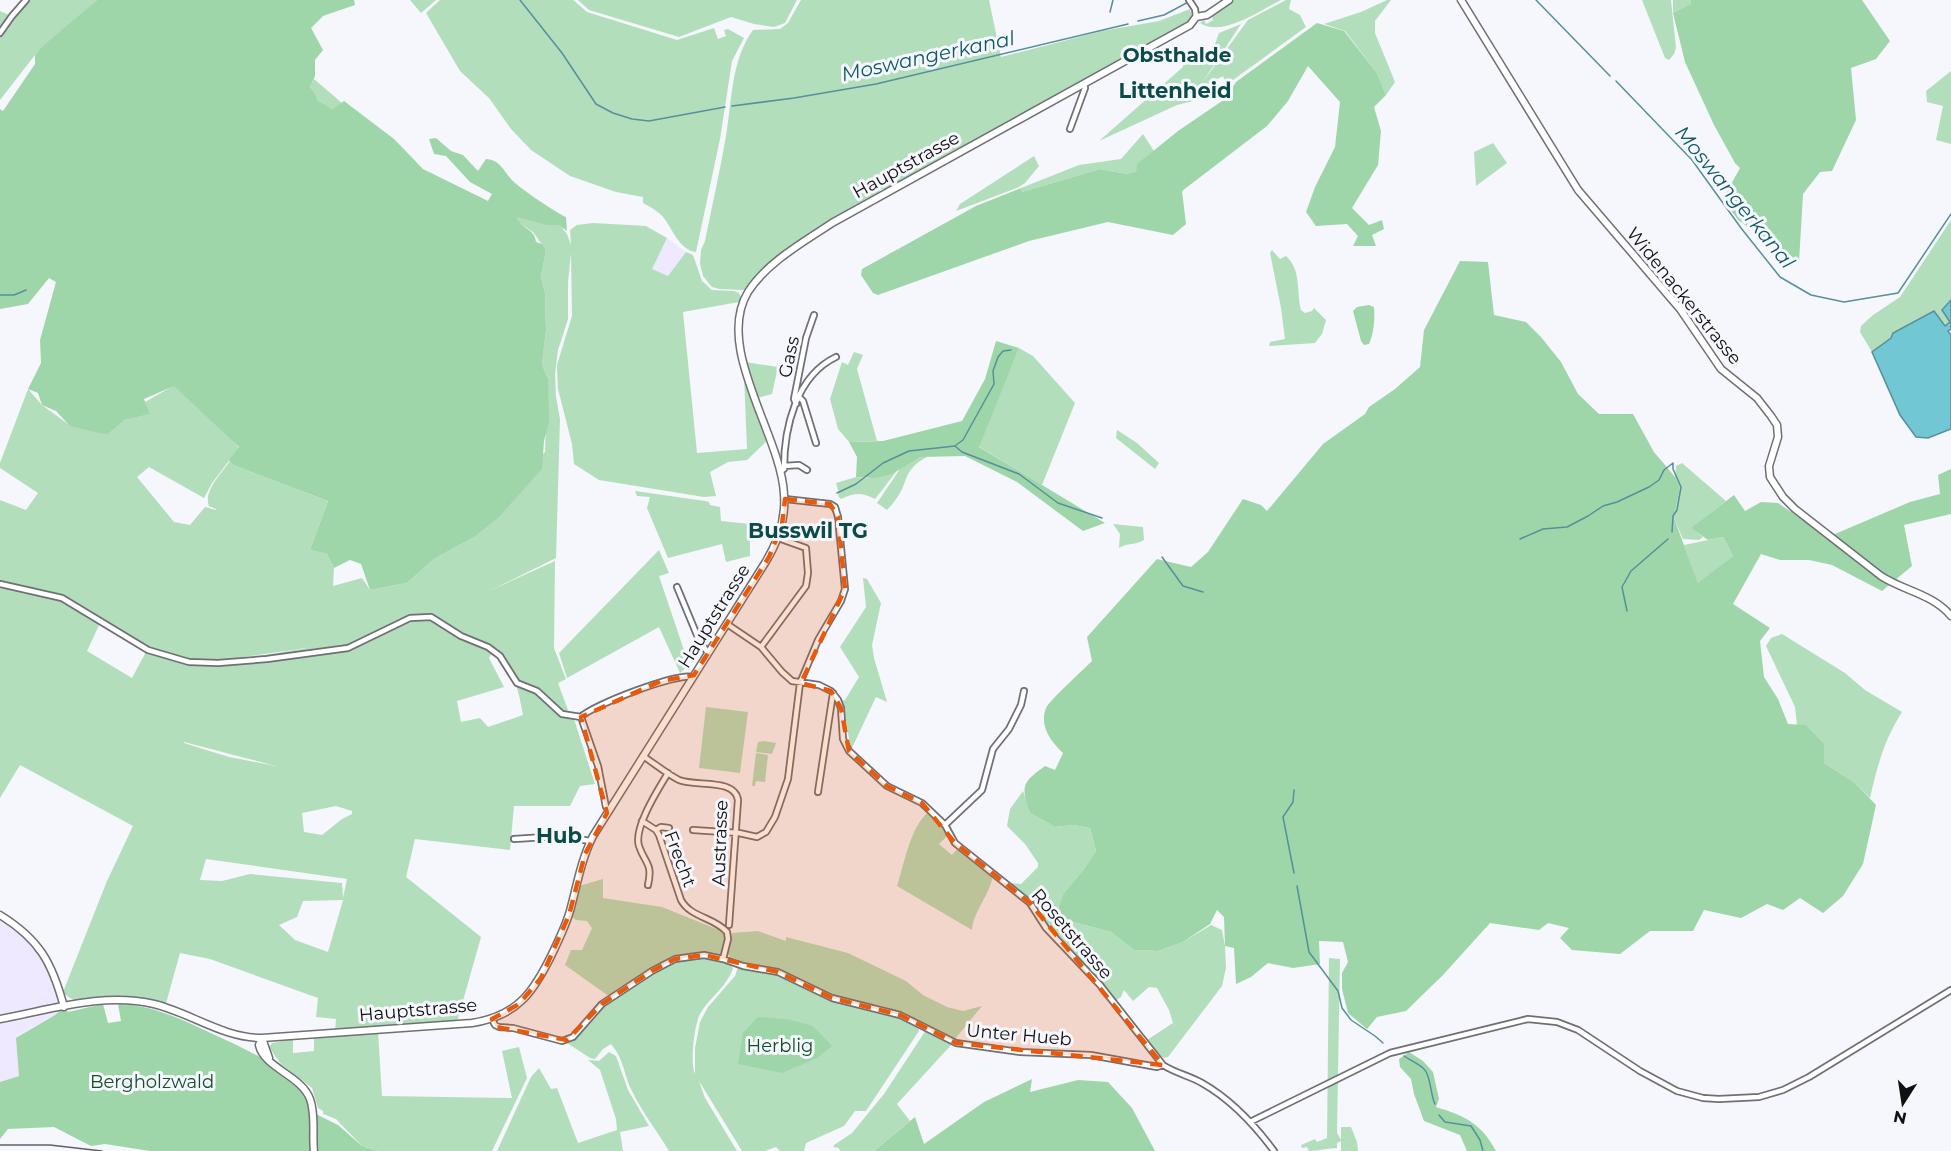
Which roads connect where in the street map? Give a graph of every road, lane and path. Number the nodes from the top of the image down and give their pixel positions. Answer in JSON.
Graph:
{"nodes":[{"id":1,"x":26,"y":0,"type":"edge"},
{"id":2,"x":1229,"y":0,"type":"edge"},
{"id":3,"x":1461,"y":0,"type":"edge"},
{"id":4,"x":1191,"y":3,"type":"edge"},
{"id":5,"x":1196,"y":17,"type":"junction"},
{"id":6,"x":0,"y":33,"type":"edge"},
{"id":7,"x":1084,"y":84,"type":"junction"},
{"id":8,"x":1070,"y":129,"type":"dead end"},
{"id":9,"x":814,"y":315,"type":"dead end"},
{"id":10,"x":836,"y":357,"type":"dead end"},
{"id":11,"x":799,"y":398,"type":"junction"},
{"id":12,"x":796,"y":404,"type":"junction"},
{"id":13,"x":816,"y":443,"type":"dead end"},
{"id":14,"x":783,"y":469,"type":"junction"},
{"id":15,"x":807,"y":470,"type":"dead end"},
{"id":16,"x":784,"y":499,"type":"junction"},
{"id":17,"x":778,"y":538,"type":"junction"},
{"id":18,"x":0,"y":584,"type":"edge"},
{"id":19,"x":677,"y":587,"type":"dead end"},
{"id":20,"x":1951,"y":616,"type":"edge"},
{"id":21,"x":727,"y":624,"type":"junction"},
{"id":22,"x":761,"y":647,"type":"junction"},
{"id":23,"x":708,"y":653,"type":"junction"},
{"id":24,"x":693,"y":677,"type":"junction"},
{"id":25,"x":800,"y":683,"type":"junction"},
{"id":26,"x":1024,"y":691,"type":"dead end"},
{"id":27,"x":833,"y":693,"type":"junction"},
{"id":28,"x":581,"y":717,"type":"junction"},
{"id":29,"x":643,"y":756,"type":"junction"},
{"id":30,"x":669,"y":773,"type":"junction"},
{"id":31,"x":818,"y":792,"type":"dead end"},
{"id":32,"x":609,"y":810,"type":"junction"},
{"id":33,"x":642,"y":822,"type":"junction"},
{"id":34,"x":945,"y":825,"type":"junction"},
{"id":35,"x":669,"y":828,"type":"dead end"},
{"id":36,"x":656,"y":830,"type":"junction"},
{"id":37,"x":693,"y":830,"type":"dead end"},
{"id":38,"x":736,"y":834,"type":"junction"},
{"id":39,"x":514,"y":839,"type":"dead end"},
{"id":40,"x":590,"y":841,"type":"junction"},
{"id":41,"x":648,"y":885,"type":"dead end"},
{"id":42,"x":0,"y":915,"type":"edge"},
{"id":43,"x":729,"y":925,"type":"dead end"},
{"id":44,"x":723,"y":958,"type":"junction"},
{"id":45,"x":1951,"y":990,"type":"edge"},
{"id":46,"x":64,"y":1007,"type":"junction"},
{"id":47,"x":0,"y":1019,"type":"edge"},
{"id":48,"x":492,"y":1019,"type":"junction"},
{"id":49,"x":262,"y":1038,"type":"junction"},
{"id":50,"x":1163,"y":1065,"type":"junction"},
{"id":51,"x":1252,"y":1121,"type":"junction"},
{"id":52,"x":314,"y":1151,"type":"edge"},
{"id":53,"x":1274,"y":1151,"type":"edge"}],
"edges":[{"from":1,"to":6,"type":"street"},
{"from":2,"to":5,"type":"street","name":"Hauptstrasse"},
{"from":3,"to":20,"type":"street","name":"Widenackerstrasse"},
{"from":4,"to":5,"type":"street"},
{"from":5,"to":7,"type":"street","name":"Hauptstrasse"},
{"from":7,"to":8,"type":"street"},
{"from":7,"to":14,"type":"street","name":"Hauptstrasse"},
{"from":9,"to":12,"type":"street","name":"Gass"},
{"from":10,"to":11,"type":"street"},
{"from":11,"to":12,"type":"street"},
{"from":11,"to":13,"type":"street"},
{"from":12,"to":14,"type":"street"},
{"from":14,"to":15,"type":"street"},
{"from":14,"to":16,"type":"street","name":"Hauptstrasse"},
{"from":16,"to":17,"type":"street","name":"Hauptstrasse"},
{"from":16,"to":25,"type":"street"},
{"from":17,"to":21,"type":"street","name":"Hauptstrasse"},
{"from":17,"to":22,"type":"street"},
{"from":18,"to":28,"type":"street"},
{"from":19,"to":23,"type":"street"},
{"from":21,"to":22,"type":"street"},
{"from":21,"to":23,"type":"street","name":"Hauptstrasse"},
{"from":22,"to":25,"type":"street"},
{"from":23,"to":24,"type":"street","name":"Hauptstrasse"},
{"from":24,"to":28,"type":"street"},
{"from":24,"to":29,"type":"street","name":"Hauptstrasse"},
{"from":25,"to":27,"type":"street"},
{"from":25,"to":38,"type":"street"},
{"from":26,"to":34,"type":"street"},
{"from":27,"to":31,"type":"street"},
{"from":27,"to":34,"type":"street","name":"Rosetstrasse"},
{"from":28,"to":32,"type":"street"},
{"from":29,"to":30,"type":"street","name":"Austrasse"},
{"from":29,"to":32,"type":"street","name":"Hauptstrasse"},
{"from":30,"to":33,"type":"street"},
{"from":30,"to":38,"type":"street","name":"Austrasse"},
{"from":32,"to":40,"type":"street","name":"Hauptstrasse"},
{"from":33,"to":36,"type":"street","name":"Frecht"},
{"from":33,"to":41,"type":"street"},
{"from":34,"to":50,"type":"street","name":"Rosetstrasse"},
{"from":35,"to":36,"type":"street"},
{"from":36,"to":44,"type":"street","name":"Frecht"},
{"from":37,"to":38,"type":"street"},
{"from":38,"to":43,"type":"street","name":"Austrasse"},
{"from":39,"to":40,"type":"street"},
{"from":40,"to":48,"type":"street","name":"Hauptstrasse"},
{"from":42,"to":46,"type":"street"},
{"from":44,"to":48,"type":"street","name":"Unter Hueb"},
{"from":44,"to":50,"type":"street","name":"Unter Hueb"},
{"from":45,"to":51,"type":"street"},
{"from":46,"to":47,"type":"street","name":"Hauptstrasse"},
{"from":46,"to":49,"type":"street","name":"Hauptstrasse"},
{"from":48,"to":49,"type":"street","name":"Hauptstrasse"},
{"from":49,"to":52,"type":"street"},
{"from":50,"to":51,"type":"street"},
{"from":51,"to":53,"type":"street"}]}
